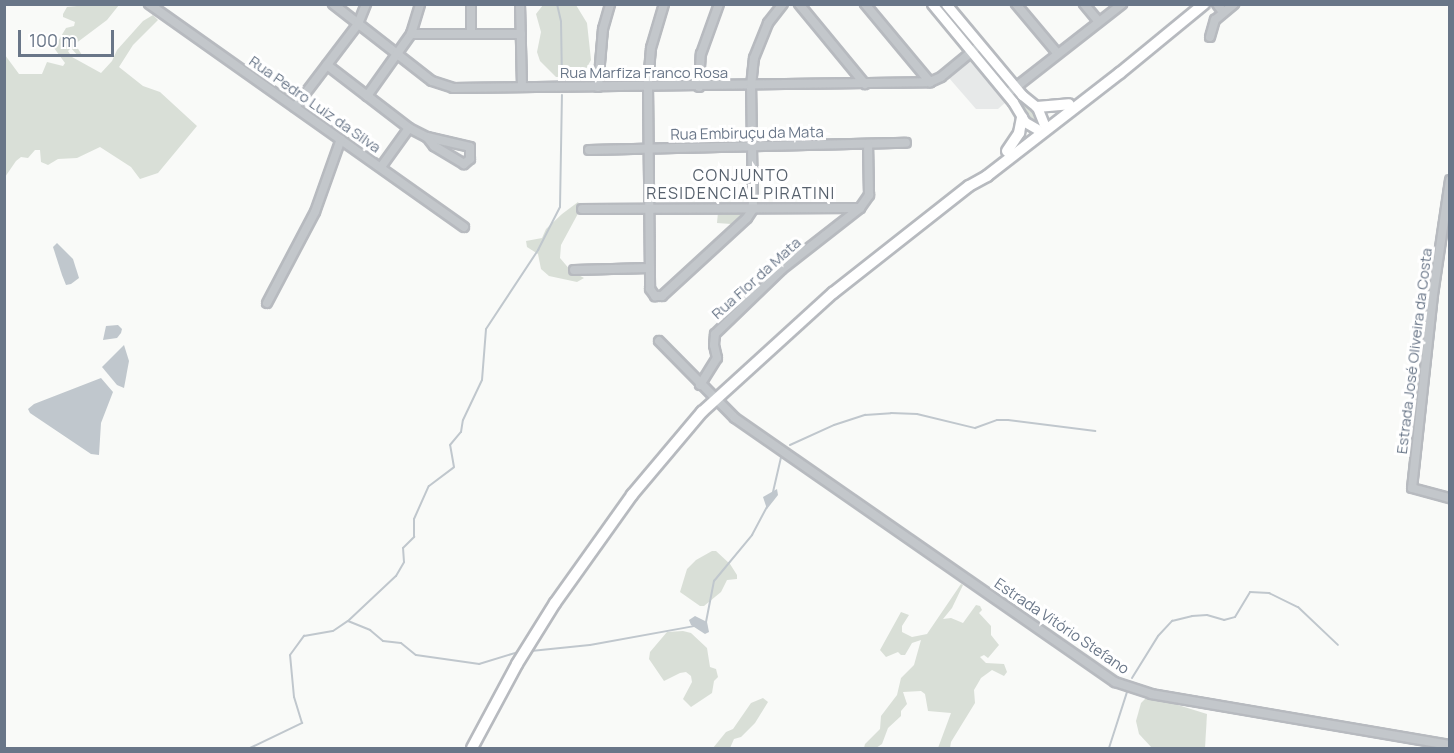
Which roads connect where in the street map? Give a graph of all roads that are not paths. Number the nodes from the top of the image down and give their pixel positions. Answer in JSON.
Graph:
{"nodes":[{"id":1,"x":149,"y":4,"type":"edge"},
{"id":2,"x":333,"y":4,"type":"edge"},
{"id":3,"x":366,"y":4,"type":"edge"},
{"id":4,"x":420,"y":4,"type":"edge"},
{"id":5,"x":471,"y":4,"type":"edge"},
{"id":6,"x":520,"y":4,"type":"edge"},
{"id":7,"x":610,"y":4,"type":"edge"},
{"id":8,"x":664,"y":4,"type":"edge"},
{"id":9,"x":719,"y":4,"type":"edge"},
{"id":10,"x":783,"y":4,"type":"edge"},
{"id":11,"x":799,"y":4,"type":"edge"},
{"id":12,"x":866,"y":4,"type":"edge"},
{"id":13,"x":932,"y":4,"type":"edge"},
{"id":14,"x":946,"y":4,"type":"edge"},
{"id":15,"x":1016,"y":4,"type":"edge"},
{"id":16,"x":1084,"y":4,"type":"edge"},
{"id":17,"x":1122,"y":4,"type":"edge"},
{"id":18,"x":1204,"y":4,"type":"edge"},
{"id":19,"x":1216,"y":4,"type":"edge"},
{"id":20,"x":1234,"y":4,"type":"edge"},
{"id":21,"x":1223,"y":12,"type":"junction"},
{"id":22,"x":1099,"y":22,"type":"junction"},
{"id":23,"x":358,"y":24,"type":"junction"},
{"id":24,"x":471,"y":33,"type":"junction"},
{"id":25,"x":411,"y":34,"type":"junction"},
{"id":26,"x":521,"y":34,"type":"junction"},
{"id":27,"x":1210,"y":37,"type":"dead end"},
{"id":28,"x":980,"y":45,"type":"junction"},
{"id":29,"x":972,"y":51,"type":"junction"},
{"id":30,"x":398,"y":54,"type":"junction"},
{"id":31,"x":1058,"y":54,"type":"junction"},
{"id":32,"x":1137,"y":56,"type":"junction"},
{"id":33,"x":327,"y":65,"type":"junction"},
{"id":34,"x":930,"y":82,"type":"junction"},
{"id":35,"x":865,"y":84,"type":"junction"},
{"id":36,"x":648,"y":86,"type":"junction"},
{"id":37,"x":752,"y":86,"type":"junction"},
{"id":38,"x":522,"y":87,"type":"junction"},
{"id":39,"x":598,"y":87,"type":"junction"},
{"id":40,"x":699,"y":87,"type":"junction"},
{"id":41,"x":1015,"y":88,"type":"junction"},
{"id":42,"x":1007,"y":94,"type":"junction"},
{"id":43,"x":367,"y":96,"type":"junction"},
{"id":44,"x":1069,"y":104,"type":"junction"},
{"id":45,"x":295,"y":107,"type":"junction"},
{"id":46,"x":1037,"y":107,"type":"junction"},
{"id":47,"x":1022,"y":117,"type":"junction"},
{"id":48,"x":409,"y":128,"type":"junction"},
{"id":49,"x":1042,"y":128,"type":"junction"},
{"id":50,"x":427,"y":137,"type":"junction"},
{"id":51,"x":341,"y":139,"type":"junction"},
{"id":52,"x":906,"y":143,"type":"dead end"},
{"id":53,"x":868,"y":144,"type":"junction"},
{"id":54,"x":752,"y":146,"type":"junction"},
{"id":55,"x":649,"y":148,"type":"junction"},
{"id":56,"x":589,"y":150,"type":"dead end"},
{"id":57,"x":1007,"y":151,"type":"junction"},
{"id":58,"x":381,"y":167,"type":"junction"},
{"id":59,"x":1449,"y":180,"type":"edge"},
{"id":60,"x":969,"y":186,"type":"junction"},
{"id":61,"x":753,"y":208,"type":"junction"},
{"id":62,"x":860,"y":208,"type":"junction"},
{"id":63,"x":649,"y":209,"type":"junction"},
{"id":64,"x":582,"y":210,"type":"dead end"},
{"id":65,"x":464,"y":226,"type":"dead end"},
{"id":66,"x":650,"y":268,"type":"junction"},
{"id":67,"x":574,"y":270,"type":"dead end"},
{"id":68,"x":267,"y":303,"type":"dead end"},
{"id":69,"x":659,"y":341,"type":"dead end"},
{"id":70,"x":700,"y":385,"type":"junction"},
{"id":71,"x":715,"y":400,"type":"junction"},
{"id":72,"x":1449,"y":498,"type":"edge"},
{"id":73,"x":1449,"y":745,"type":"edge"},
{"id":74,"x":472,"y":748,"type":"edge"}],
"edges":[{"from":1,"to":45,"type":"street","name":"Rua Pedro Luiz da Silva"},
{"from":2,"to":23,"type":"street","name":"Rua Marfiza Franco Rosa"},
{"from":3,"to":23,"type":"street"},
{"from":4,"to":25,"type":"street"},
{"from":5,"to":24,"type":"street"},
{"from":6,"to":26,"type":"street"},
{"from":7,"to":39,"type":"street"},
{"from":8,"to":36,"type":"street"},
{"from":9,"to":40,"type":"street"},
{"from":10,"to":37,"type":"street"},
{"from":11,"to":35,"type":"street"},
{"from":12,"to":34,"type":"street"},
{"from":13,"to":29,"type":"main road"},
{"from":14,"to":28,"type":"main road"},
{"from":15,"to":31,"type":"street"},
{"from":16,"to":22,"type":"street"},
{"from":17,"to":22,"type":"street"},
{"from":18,"to":32,"type":"highway"},
{"from":19,"to":21,"type":"street"},
{"from":20,"to":21,"type":"street"},
{"from":21,"to":27,"type":"street"},
{"from":22,"to":31,"type":"street"},
{"from":23,"to":30,"type":"street","name":"Rua Marfiza Franco Rosa"},
{"from":23,"to":33,"type":"street"},
{"from":24,"to":25,"type":"street"},
{"from":24,"to":26,"type":"street"},
{"from":25,"to":30,"type":"street"},
{"from":26,"to":38,"type":"street"},
{"from":28,"to":29,"type":"street"},
{"from":28,"to":41,"type":"main road"},
{"from":29,"to":34,"type":"street"},
{"from":29,"to":42,"type":"main road"},
{"from":30,"to":38,"type":"street","name":"Rua Marfiza Franco Rosa"},
{"from":30,"to":43,"type":"street"},
{"from":31,"to":41,"type":"street"},
{"from":32,"to":44,"type":"highway"},
{"from":32,"to":49,"type":"highway"},
{"from":33,"to":43,"type":"street"},
{"from":33,"to":45,"type":"street"},
{"from":34,"to":35,"type":"street","name":"Rua Marfiza Franco Rosa"},
{"from":35,"to":37,"type":"street","name":"Rua Marfiza Franco Rosa"},
{"from":36,"to":39,"type":"street","name":"Rua Marfiza Franco Rosa"},
{"from":36,"to":40,"type":"street","name":"Rua Marfiza Franco Rosa"},
{"from":36,"to":55,"type":"street"},
{"from":37,"to":40,"type":"street","name":"Rua Marfiza Franco Rosa"},
{"from":37,"to":54,"type":"street"},
{"from":38,"to":39,"type":"street","name":"Rua Marfiza Franco Rosa"},
{"from":41,"to":42,"type":"street"},
{"from":41,"to":46,"type":"main road"},
{"from":42,"to":47,"type":"main road"},
{"from":43,"to":48,"type":"street"},
{"from":44,"to":46,"type":"highway"},
{"from":44,"to":49,"type":"highway"},
{"from":45,"to":51,"type":"street","name":"Rua Pedro Luiz da Silva"},
{"from":46,"to":49,"type":"main road"},
{"from":47,"to":49,"type":"main road"},
{"from":47,"to":57,"type":"highway"},
{"from":48,"to":50,"type":"street"},
{"from":48,"to":58,"type":"street"},
{"from":49,"to":57,"type":"highway"},
{"from":49,"to":60,"type":"highway"},
{"from":50,"to":50,"type":"street"},
{"from":51,"to":58,"type":"street","name":"Rua Pedro Luiz da Silva"},
{"from":51,"to":68,"type":"street"},
{"from":52,"to":53,"type":"street","name":"Rua Embiruçu da Mata"},
{"from":53,"to":54,"type":"street","name":"Rua Embiruçu da Mata"},
{"from":53,"to":62,"type":"street"},
{"from":54,"to":55,"type":"street","name":"Rua Embiruçu da Mata"},
{"from":54,"to":61,"type":"street"},
{"from":55,"to":56,"type":"street","name":"Rua Embiruçu da Mata"},
{"from":55,"to":63,"type":"street"},
{"from":57,"to":60,"type":"highway"},
{"from":58,"to":65,"type":"street","name":"Rua Pedro Luiz da Silva"},
{"from":59,"to":72,"type":"street","name":"Estrada José Oliveira da Costa"},
{"from":60,"to":71,"type":"highway"},
{"from":61,"to":62,"type":"street"},
{"from":61,"to":63,"type":"street"},
{"from":61,"to":66,"type":"street"},
{"from":62,"to":70,"type":"street","name":"Rua Flor da Mata"},
{"from":63,"to":64,"type":"street"},
{"from":63,"to":66,"type":"street"},
{"from":66,"to":67,"type":"street"},
{"from":69,"to":70,"type":"street"},
{"from":70,"to":71,"type":"street"},
{"from":71,"to":73,"type":"street","name":"Estrada Vitório Stefano"},
{"from":71,"to":74,"type":"highway"}]}
